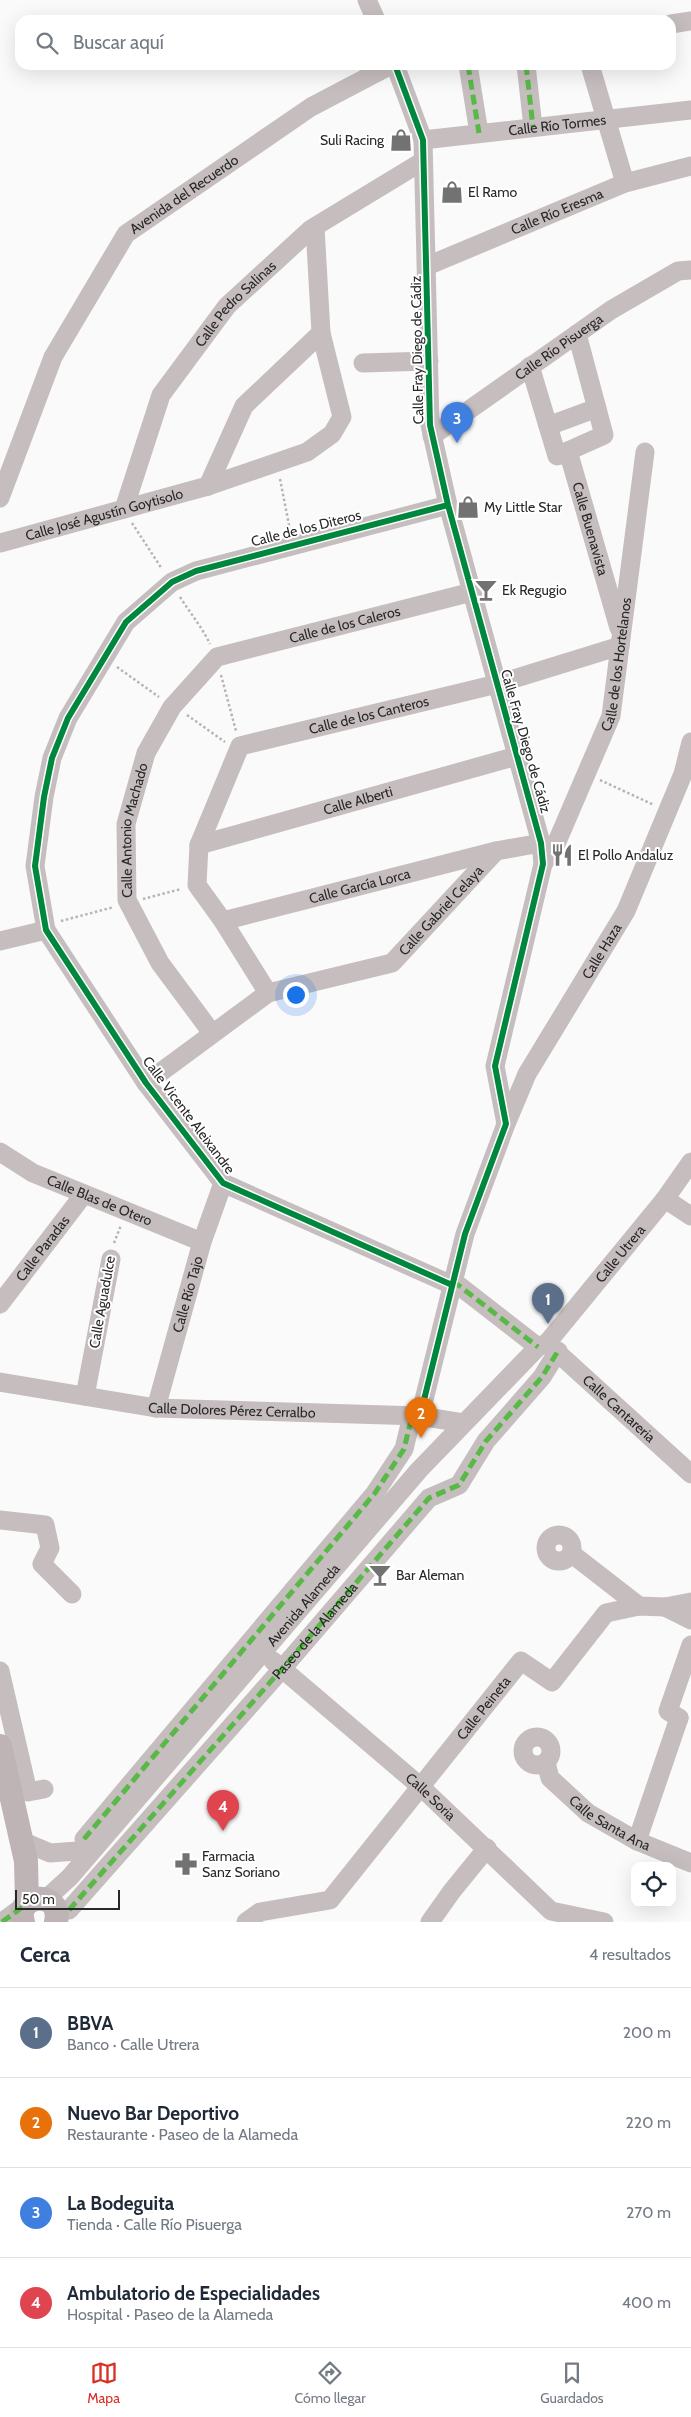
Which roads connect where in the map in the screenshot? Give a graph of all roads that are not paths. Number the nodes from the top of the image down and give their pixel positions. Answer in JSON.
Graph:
{"nodes":[{"id":1,"x":691,"y":21,"type":"edge"},
{"id":2,"x":676,"y":23,"type":"edge"},
{"id":3,"x":381,"y":70,"type":"edge"},
{"id":4,"x":397,"y":70,"type":"edge"},
{"id":5,"x":469,"y":70,"type":"edge"},
{"id":6,"x":527,"y":70,"type":"edge"},
{"id":7,"x":591,"y":70,"type":"edge"},
{"id":8,"x":691,"y":110,"type":"edge"},
{"id":9,"x":605,"y":118,"type":"junction"},
{"id":10,"x":533,"y":127,"type":"junction"},
{"id":11,"x":479,"y":133,"type":"junction"},
{"id":12,"x":423,"y":140,"type":"junction"},
{"id":13,"x":423,"y":161,"type":"junction"},
{"id":14,"x":691,"y":166,"type":"edge"},
{"id":15,"x":625,"y":183,"type":"junction"},
{"id":16,"x":315,"y":227,"type":"junction"},
{"id":17,"x":427,"y":266,"type":"junction"},
{"id":18,"x":691,"y":270,"type":"edge"},
{"id":19,"x":321,"y":333,"type":"junction"},
{"id":20,"x":577,"y":334,"type":"junction"},
{"id":21,"x":428,"y":362,"type":"junction"},
{"id":22,"x":363,"y":363,"type":"dead end"},
{"id":23,"x":530,"y":366,"type":"junction"},
{"id":24,"x":597,"y":408,"type":"junction"},
{"id":25,"x":548,"y":426,"type":"junction"},
{"id":26,"x":432,"y":436,"type":"junction"},
{"id":27,"x":568,"y":451,"type":"junction"},
{"id":28,"x":644,"y":452,"type":"dead end"},
{"id":29,"x":208,"y":486,"type":"junction"},
{"id":30,"x":0,"y":498,"type":"edge"},
{"id":31,"x":448,"y":505,"type":"junction"},
{"id":32,"x":124,"y":509,"type":"junction"},
{"id":33,"x":0,"y":543,"type":"edge"},
{"id":34,"x":472,"y":592,"type":"junction"},
{"id":35,"x":620,"y":640,"type":"junction"},
{"id":36,"x":217,"y":657,"type":"joint"},
{"id":37,"x":496,"y":684,"type":"junction"},
{"id":38,"x":691,"y":742,"type":"edge"},
{"id":39,"x":517,"y":756,"type":"junction"},
{"id":40,"x":687,"y":776,"type":"edge"},
{"id":41,"x":541,"y":843,"type":"junction"},
{"id":42,"x":199,"y":845,"type":"junction"},
{"id":43,"x":496,"y":851,"type":"junction"},
{"id":44,"x":544,"y":864,"type":"junction"},
{"id":45,"x":223,"y":921,"type":"junction"},
{"id":46,"x":46,"y":930,"type":"junction"},
{"id":47,"x":0,"y":940,"type":"edge"},
{"id":48,"x":268,"y":993,"type":"junction"},
{"id":49,"x":212,"y":1033,"type":"junction"},
{"id":50,"x":146,"y":1083,"type":"junction"},
{"id":51,"x":506,"y":1124,"type":"junction"},
{"id":52,"x":4,"y":1159,"type":"edge"},
{"id":53,"x":691,"y":1162,"type":"edge"},
{"id":54,"x":223,"y":1184,"type":"junction"},
{"id":55,"x":84,"y":1194,"type":"junction"},
{"id":56,"x":665,"y":1199,"type":"junction"},
{"id":57,"x":691,"y":1216,"type":"edge"},
{"id":58,"x":202,"y":1242,"type":"junction"},
{"id":59,"x":111,"y":1259,"type":"road end"},
{"id":60,"x":453,"y":1283,"type":"junction"},
{"id":61,"x":0,"y":1304,"type":"edge"},
{"id":62,"x":548,"y":1347,"type":"junction"},
{"id":63,"x":0,"y":1382,"type":"edge"},
{"id":64,"x":85,"y":1396,"type":"junction"},
{"id":65,"x":156,"y":1408,"type":"junction"},
{"id":66,"x":416,"y":1416,"type":"junction"},
{"id":67,"x":464,"y":1423,"type":"junction"},
{"id":68,"x":691,"y":1474,"type":"edge"},
{"id":69,"x":0,"y":1520,"type":"edge"},
{"id":70,"x":572,"y":1554,"type":"dead end"},
{"id":71,"x":72,"y":1594,"type":"dead end"},
{"id":72,"x":691,"y":1602,"type":"edge"},
{"id":73,"x":640,"y":1606,"type":"junction"},
{"id":74,"x":665,"y":1607,"type":"junction"},
{"id":75,"x":691,"y":1620,"type":"edge"},
{"id":76,"x":691,"y":1645,"type":"edge"},
{"id":77,"x":263,"y":1650,"type":"junction"},
{"id":78,"x":281,"y":1670,"type":"junction"},
{"id":79,"x":0,"y":1671,"type":"edge"},
{"id":80,"x":686,"y":1677,"type":"edge"},
{"id":81,"x":680,"y":1715,"type":"edge"},
{"id":82,"x":1,"y":1752,"type":"edge"},
{"id":83,"x":546,"y":1763,"type":"dead end"},
{"id":84,"x":421,"y":1787,"type":"junction"},
{"id":85,"x":44,"y":1789,"type":"dead end"},
{"id":86,"x":637,"y":1841,"type":"junction"},
{"id":87,"x":88,"y":1845,"type":"junction"},
{"id":88,"x":487,"y":1848,"type":"junction"},
{"id":89,"x":24,"y":1851,"type":"junction"},
{"id":90,"x":691,"y":1863,"type":"edge"},
{"id":91,"x":43,"y":1909,"type":"edge"},
{"id":92,"x":544,"y":1916,"type":"edge"},
{"id":93,"x":2,"y":1922,"type":"edge"},
{"id":94,"x":246,"y":1922,"type":"edge"},
{"id":95,"x":430,"y":1922,"type":"edge"},
{"id":96,"x":604,"y":1922,"type":"edge"}],
"edges":[{"from":1,"to":2,"type":"street"},
{"from":3,"to":30,"type":"street","name":"Avenida del Recuerdo"},
{"from":4,"to":12,"type":"street","name":"Calle Fray Diego de Cádiz"},
{"from":5,"to":11,"type":"street"},
{"from":6,"to":10,"type":"street"},
{"from":7,"to":9,"type":"street"},
{"from":8,"to":9,"type":"street","name":"Calle Río Tormes"},
{"from":9,"to":10,"type":"street","name":"Calle Río Tormes"},
{"from":9,"to":15,"type":"street"},
{"from":10,"to":11,"type":"street","name":"Calle Río Tormes"},
{"from":11,"to":12,"type":"street","name":"Calle Río Tormes"},
{"from":12,"to":13,"type":"street","name":"Calle Fray Diego de Cádiz"},
{"from":13,"to":16,"type":"street","name":"Calle Pedro Salinas"},
{"from":13,"to":17,"type":"street","name":"Calle Fray Diego de Cádiz"},
{"from":14,"to":15,"type":"street","name":"Calle Río Eresma"},
{"from":15,"to":17,"type":"street","name":"Calle Río Eresma"},
{"from":16,"to":19,"type":"street","name":"Calle José Agustín Goytisolo"},
{"from":16,"to":32,"type":"street","name":"Calle Pedro Salinas"},
{"from":17,"to":21,"type":"street","name":"Calle Fray Diego de Cádiz"},
{"from":18,"to":20,"type":"street","name":"Calle Río Pisuerga"},
{"from":19,"to":29,"type":"street"},
{"from":19,"to":29,"type":"street","name":"Calle José Agustín Goytisolo"},
{"from":20,"to":23,"type":"street","name":"Calle Río Pisuerga"},
{"from":20,"to":24,"type":"street"},
{"from":21,"to":22,"type":"street"},
{"from":21,"to":26,"type":"street","name":"Calle Fray Diego de Cádiz"},
{"from":23,"to":25,"type":"street"},
{"from":23,"to":26,"type":"street","name":"Calle Río Pisuerga"},
{"from":24,"to":25,"type":"street"},
{"from":24,"to":27,"type":"street"},
{"from":25,"to":27,"type":"street"},
{"from":26,"to":31,"type":"street","name":"Calle Fray Diego de Cádiz"},
{"from":27,"to":35,"type":"street","name":"Calle Buenavista"},
{"from":28,"to":35,"type":"street","name":"Calle de los Hortelanos"},
{"from":29,"to":32,"type":"street","name":"Calle José Agustín Goytisolo"},
{"from":31,"to":34,"type":"street","name":"Calle Fray Diego de Cádiz"},
{"from":31,"to":46,"type":"street","name":"Calle de los Diteros"},
{"from":32,"to":33,"type":"street","name":"Calle José Agustín Goytisolo"},
{"from":34,"to":36,"type":"street","name":"Calle de los Caleros"},
{"from":34,"to":37,"type":"street","name":"Calle Fray Diego de Cádiz"},
{"from":35,"to":37,"type":"street","name":"Calle de los Canteros"},
{"from":35,"to":44,"type":"street","name":"Calle de los Hortelanos"},
{"from":36,"to":49,"type":"street","name":"Calle Antonio Machado"},
{"from":37,"to":39,"type":"street","name":"Calle Fray Diego de Cádiz"},
{"from":37,"to":42,"type":"street","name":"Calle de los Canteros"},
{"from":38,"to":40,"type":"street","name":"Calle Haza"},
{"from":39,"to":41,"type":"street","name":"Calle Fray Diego de Cádiz"},
{"from":39,"to":42,"type":"street","name":"Calle Alberti"},
{"from":40,"to":51,"type":"street","name":"Calle Haza"},
{"from":41,"to":43,"type":"street","name":"Calle García Lorca"},
{"from":41,"to":44,"type":"street","name":"Calle Fray Diego de Cádiz"},
{"from":42,"to":45,"type":"street"},
{"from":43,"to":45,"type":"street","name":"Calle García Lorca"},
{"from":43,"to":48,"type":"street","name":"Calle Gabriel Celaya"},
{"from":44,"to":51,"type":"street","name":"Calle Fray Diego de Cádiz"},
{"from":45,"to":48,"type":"street"},
{"from":46,"to":47,"type":"street"},
{"from":46,"to":50,"type":"street","name":"Calle Vicente Aleixandre"},
{"from":48,"to":49,"type":"street","name":"Calle Gabriel Celaya"},
{"from":49,"to":50,"type":"street","name":"Calle Gabriel Celaya"},
{"from":50,"to":54,"type":"street","name":"Calle Vicente Aleixandre"},
{"from":51,"to":60,"type":"street"},
{"from":52,"to":55,"type":"street","name":"Calle Blas de Otero"},
{"from":53,"to":56,"type":"street","name":"Calle Utrera"},
{"from":54,"to":58,"type":"street","name":"Calle Río Tajo"},
{"from":54,"to":60,"type":"street","name":"Calle Vicente Aleixandre"},
{"from":55,"to":58,"type":"street","name":"Calle Blas de Otero"},
{"from":55,"to":61,"type":"street","name":"Calle Paradas"},
{"from":56,"to":57,"type":"street"},
{"from":56,"to":62,"type":"street","name":"Calle Utrera"},
{"from":58,"to":65,"type":"street","name":"Calle Río Tajo"},
{"from":59,"to":64,"type":"street","name":"Calle Aguadulce"},
{"from":60,"to":62,"type":"street","name":"Calle Vicente Aleixandre"},
{"from":60,"to":66,"type":"street"},
{"from":62,"to":67,"type":"street","name":"Avenida Alameda"},
{"from":62,"to":68,"type":"street","name":"Calle Cantareria"},
{"from":62,"to":78,"type":"street","name":"Paseo de la Alameda"},
{"from":63,"to":64,"type":"street","name":"Calle Dolores Pérez Cerralbo"},
{"from":64,"to":65,"type":"street","name":"Calle Dolores Pérez Cerralbo"},
{"from":65,"to":66,"type":"street","name":"Calle Dolores Pérez Cerralbo"},
{"from":66,"to":67,"type":"street","name":"Calle Dolores Pérez Cerralbo"},
{"from":66,"to":87,"type":"street"},
{"from":67,"to":77,"type":"street","name":"Avenida Alameda"},
{"from":69,"to":71,"type":"street"},
{"from":70,"to":73,"type":"street"},
{"from":72,"to":74,"type":"street"},
{"from":73,"to":74,"type":"street","name":"Calle Peineta"},
{"from":73,"to":84,"type":"street","name":"Calle Peineta"},
{"from":74,"to":75,"type":"street"},
{"from":76,"to":80,"type":"street"},
{"from":77,"to":78,"type":"street","name":"Calle Soria"},
{"from":77,"to":87,"type":"street","name":"Avenida Alameda"},
{"from":78,"to":84,"type":"street","name":"Calle Soria"},
{"from":78,"to":91,"type":"street","name":"Paseo de la Alameda"},
{"from":79,"to":85,"type":"street"},
{"from":80,"to":81,"type":"street"},
{"from":81,"to":86,"type":"street"},
{"from":82,"to":89,"type":"main road"},
{"from":83,"to":86,"type":"street","name":"Calle Santa Ana"},
{"from":84,"to":88,"type":"street","name":"Calle Soria"},
{"from":84,"to":94,"type":"street","name":"Calle Peineta"},
{"from":86,"to":90,"type":"street","name":"Calle Santa Ana"},
{"from":87,"to":89,"type":"street"},
{"from":87,"to":91,"type":"street","name":"Avenida Alameda"},
{"from":88,"to":92,"type":"street","name":"Calle Soria"},
{"from":88,"to":95,"type":"street"},
{"from":89,"to":91,"type":"main road"},
{"from":91,"to":93,"type":"street"},
{"from":92,"to":96,"type":"street","name":"Calle Soria"}]}
